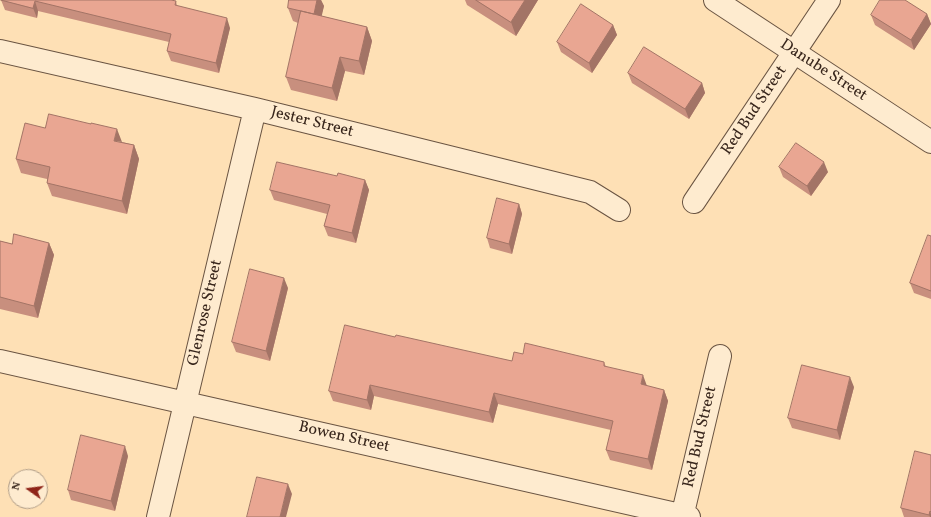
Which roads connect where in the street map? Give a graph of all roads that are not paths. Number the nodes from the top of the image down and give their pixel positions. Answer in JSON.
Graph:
{"nodes":[{"id":1,"x":715,"y":0,"type":"edge"},
{"id":2,"x":829,"y":0,"type":"edge"},
{"id":3,"x":0,"y":50,"type":"edge"},
{"id":4,"x":795,"y":52,"type":"junction"},
{"id":5,"x":254,"y":109,"type":"junction"},
{"id":6,"x":931,"y":142,"type":"edge"},
{"id":7,"x":694,"y":202,"type":"dead end"},
{"id":8,"x":619,"y":210,"type":"dead end"},
{"id":9,"x":720,"y":356,"type":"dead end"},
{"id":10,"x":0,"y":361,"type":"edge"},
{"id":11,"x":185,"y":402,"type":"junction"},
{"id":12,"x":684,"y":516,"type":"edge"},
{"id":13,"x":158,"y":517,"type":"edge"}],
"edges":[{"from":1,"to":4,"type":"street","name":"Danube Street"},
{"from":2,"to":4,"type":"street","name":"Red Bud Street"},
{"from":3,"to":5,"type":"street","name":"Jester Street"},
{"from":4,"to":6,"type":"street","name":"Danube Street"},
{"from":4,"to":7,"type":"street","name":"Red Bud Street"},
{"from":5,"to":8,"type":"street","name":"Jester Street"},
{"from":5,"to":11,"type":"street","name":"Glenrose Street"},
{"from":9,"to":12,"type":"street","name":"Red Bud Street"},
{"from":10,"to":11,"type":"street","name":"Bowen Street"},
{"from":11,"to":12,"type":"street","name":"Bowen Street"},
{"from":11,"to":13,"type":"street","name":"Glenrose Street"}]}
